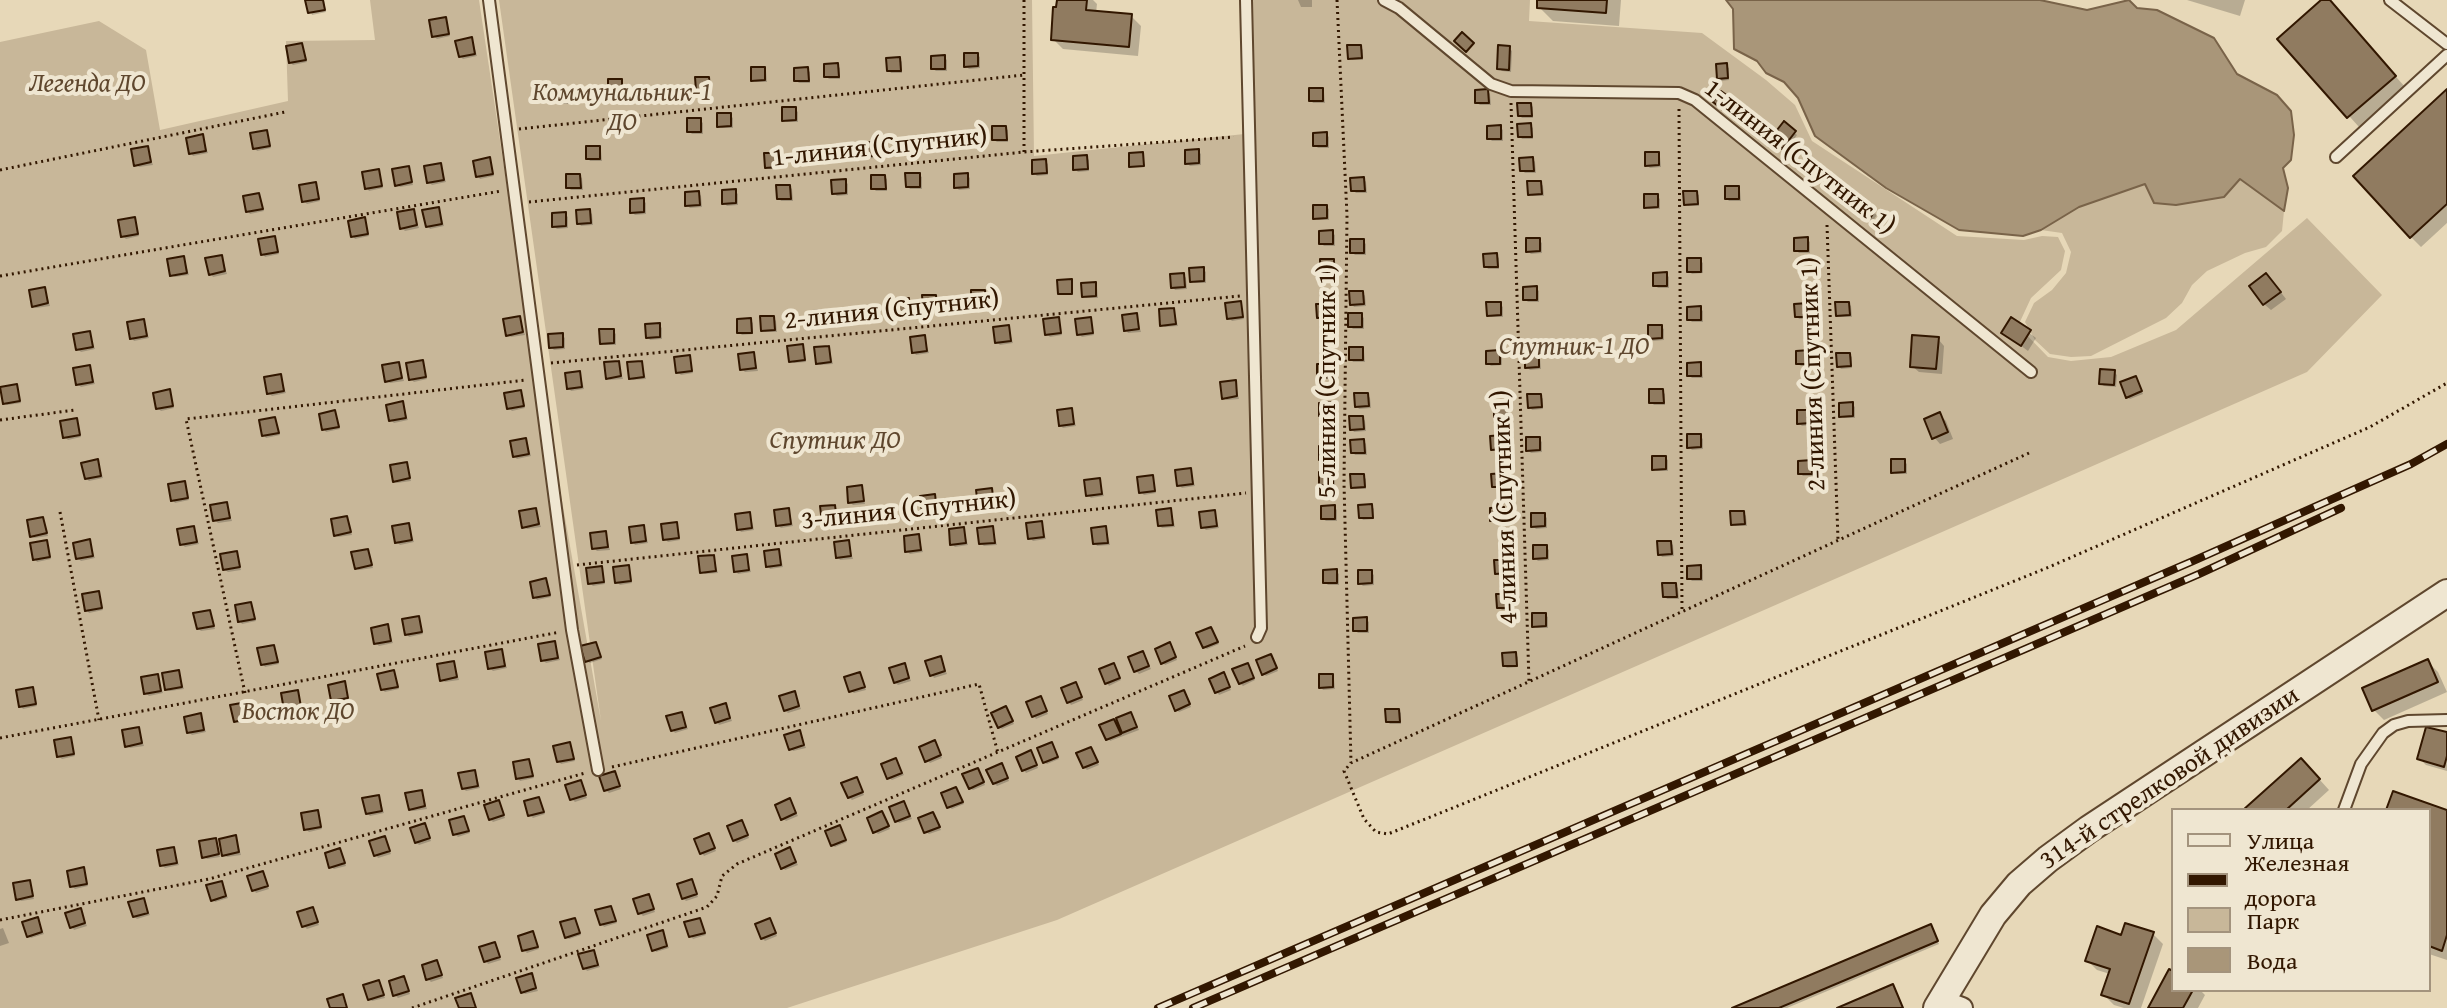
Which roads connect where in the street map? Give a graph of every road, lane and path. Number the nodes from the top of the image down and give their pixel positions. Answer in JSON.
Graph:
{"nodes":[{"id":1,"x":489,"y":0,"type":"edge"},
{"id":2,"x":1024,"y":0,"type":"edge"},
{"id":3,"x":1246,"y":0,"type":"edge"},
{"id":4,"x":1337,"y":0,"type":"edge"},
{"id":5,"x":1384,"y":0,"type":"edge"},
{"id":6,"x":2390,"y":0,"type":"edge"},
{"id":7,"x":2447,"y":44,"type":"edge"},
{"id":8,"x":2447,"y":55,"type":"edge"},
{"id":9,"x":1024,"y":75,"type":"junction"},
{"id":10,"x":1511,"y":91,"type":"junction"},
{"id":11,"x":1679,"y":93,"type":"junction"},
{"id":12,"x":285,"y":112,"type":"dead end"},
{"id":13,"x":505,"y":130,"type":"junction"},
{"id":14,"x":1250,"y":136,"type":"junction"},
{"id":15,"x":1024,"y":152,"type":"junction"},
{"id":16,"x":2336,"y":157,"type":"dead end"},
{"id":17,"x":0,"y":170,"type":"edge"},
{"id":18,"x":513,"y":189,"type":"junction"},
{"id":19,"x":515,"y":203,"type":"junction"},
{"id":20,"x":1826,"y":205,"type":"junction"},
{"id":21,"x":0,"y":276,"type":"edge"},
{"id":22,"x":1252,"y":294,"type":"junction"},
{"id":23,"x":536,"y":364,"type":"junction"},
{"id":24,"x":2031,"y":372,"type":"dead end"},
{"id":25,"x":538,"y":379,"type":"junction"},
{"id":26,"x":2447,"y":383,"type":"edge"},
{"id":27,"x":75,"y":410,"type":"dead end"},
{"id":28,"x":0,"y":420,"type":"edge"},
{"id":29,"x":2029,"y":453,"type":"dead end"},
{"id":30,"x":1258,"y":492,"type":"junction"},
{"id":31,"x":60,"y":512,"type":"dead end"},
{"id":32,"x":1838,"y":540,"type":"junction"},
{"id":33,"x":564,"y":566,"type":"junction"},
{"id":34,"x":2447,"y":593,"type":"edge"},
{"id":35,"x":1682,"y":612,"type":"junction"},
{"id":36,"x":572,"y":630,"type":"junction"},
{"id":37,"x":1257,"y":637,"type":"joint"},
{"id":38,"x":1529,"y":682,"type":"junction"},
{"id":39,"x":245,"y":693,"type":"junction"},
{"id":40,"x":99,"y":720,"type":"junction"},
{"id":41,"x":2447,"y":720,"type":"edge"},
{"id":42,"x":0,"y":738,"type":"edge"},
{"id":43,"x":998,"y":753,"type":"junction"},
{"id":44,"x":1351,"y":763,"type":"junction"},
{"id":45,"x":598,"y":770,"type":"junction"},
{"id":46,"x":2345,"y":808,"type":"edge"},
{"id":47,"x":0,"y":920,"type":"edge"},
{"id":48,"x":1947,"y":1005,"type":"edge"},
{"id":49,"x":412,"y":1008,"type":"edge"}],
"edges":[{"from":1,"to":13,"type":"lane"},
{"from":2,"to":9,"type":"path"},
{"from":3,"to":14,"type":"lane"},
{"from":4,"to":44,"type":"path","name":"5-линия (Спутник 1)"},
{"from":5,"to":10,"type":"lane","name":"1-линия (Спутник 1)"},
{"from":6,"to":7,"type":"lane"},
{"from":8,"to":16,"type":"lane"},
{"from":9,"to":13,"type":"path"},
{"from":9,"to":15,"type":"path"},
{"from":10,"to":11,"type":"lane","name":"1-линия (Спутник 1)"},
{"from":10,"to":38,"type":"path","name":"4-линия (Спутник 1)"},
{"from":11,"to":20,"type":"lane","name":"1-линия (Спутник 1)"},
{"from":11,"to":35,"type":"path"},
{"from":12,"to":17,"type":"path"},
{"from":13,"to":18,"type":"lane"},
{"from":14,"to":15,"type":"path","name":"1-линия (Спутник)"},
{"from":14,"to":22,"type":"lane"},
{"from":15,"to":19,"type":"path","name":"1-линия (Спутник)"},
{"from":18,"to":19,"type":"lane"},
{"from":18,"to":21,"type":"path"},
{"from":19,"to":23,"type":"lane"},
{"from":20,"to":24,"type":"lane","name":"1-линия (Спутник 1)"},
{"from":20,"to":32,"type":"path","name":"2-линия (Спутник 1)"},
{"from":22,"to":23,"type":"path","name":"2-линия (Спутник)"},
{"from":22,"to":30,"type":"lane"},
{"from":23,"to":25,"type":"lane"},
{"from":25,"to":33,"type":"lane"},
{"from":25,"to":39,"type":"path"},
{"from":26,"to":44,"type":"path","name":"5-линия (Спутник 1)"},
{"from":27,"to":28,"type":"path"},
{"from":29,"to":32,"type":"path"},
{"from":30,"to":33,"type":"path","name":"3-линия (Спутник)"},
{"from":30,"to":37,"type":"lane"},
{"from":31,"to":40,"type":"path"},
{"from":32,"to":35,"type":"path"},
{"from":33,"to":36,"type":"lane"},
{"from":34,"to":48,"type":"street","name":"314-й стрелковой дивизии"},
{"from":35,"to":38,"type":"path"},
{"from":36,"to":39,"type":"path"},
{"from":36,"to":45,"type":"lane"},
{"from":37,"to":43,"type":"path"},
{"from":38,"to":44,"type":"path"},
{"from":39,"to":40,"type":"path"},
{"from":40,"to":42,"type":"path"},
{"from":41,"to":46,"type":"lane"},
{"from":43,"to":45,"type":"path"},
{"from":43,"to":49,"type":"path"},
{"from":45,"to":47,"type":"path"}]}
